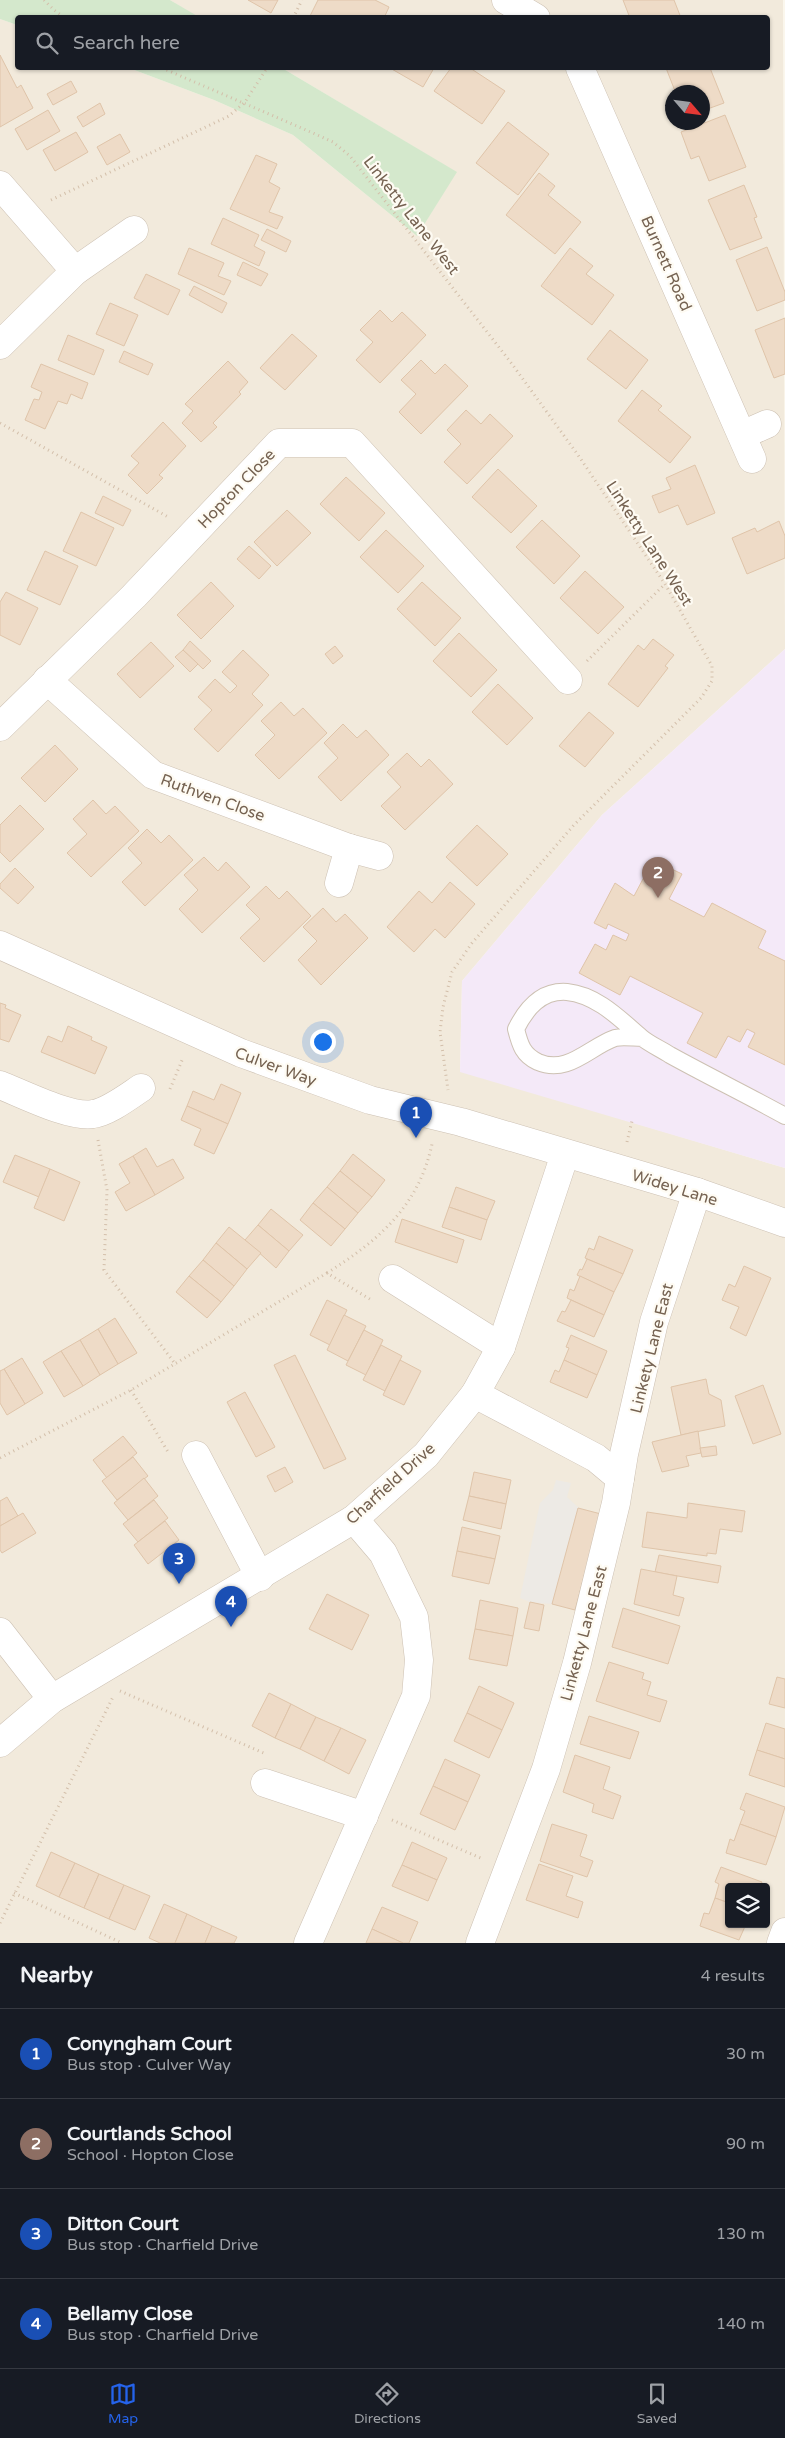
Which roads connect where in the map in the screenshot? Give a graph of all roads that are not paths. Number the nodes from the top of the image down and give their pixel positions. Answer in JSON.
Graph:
{"nodes":[{"id":1,"x":506,"y":0,"type":"edge"},
{"id":2,"x":531,"y":15,"type":"edge"},
{"id":3,"x":581,"y":70,"type":"edge"},
{"id":4,"x":0,"y":185,"type":"edge"},
{"id":5,"x":134,"y":230,"type":"dead end"},
{"id":6,"x":74,"y":271,"type":"junction"},
{"id":7,"x":0,"y":345,"type":"edge"},
{"id":8,"x":767,"y":424,"type":"dead end"},
{"id":9,"x":47,"y":680,"type":"junction"},
{"id":10,"x":568,"y":680,"type":"road end"},
{"id":11,"x":0,"y":727,"type":"edge"},
{"id":12,"x":349,"y":848,"type":"junction"},
{"id":13,"x":379,"y":856,"type":"dead end"},
{"id":14,"x":338,"y":883,"type":"dead end"},
{"id":15,"x":0,"y":945,"type":"edge"},
{"id":16,"x":642,"y":1038,"type":"junction"},
{"id":17,"x":0,"y":1085,"type":"edge"},
{"id":18,"x":141,"y":1088,"type":"dead end"},
{"id":19,"x":785,"y":1116,"type":"edge"},
{"id":20,"x":565,"y":1154,"type":"junction"},
{"id":21,"x":697,"y":1192,"type":"junction"},
{"id":22,"x":785,"y":1223,"type":"edge"},
{"id":23,"x":394,"y":1278,"type":"road end"},
{"id":24,"x":501,"y":1346,"type":"junction"},
{"id":25,"x":474,"y":1394,"type":"junction"},
{"id":26,"x":196,"y":1455,"type":"dead end"},
{"id":27,"x":620,"y":1478,"type":"junction"},
{"id":28,"x":354,"y":1519,"type":"junction"},
{"id":29,"x":260,"y":1577,"type":"junction"},
{"id":30,"x":0,"y":1632,"type":"edge"},
{"id":31,"x":52,"y":1699,"type":"junction"},
{"id":32,"x":0,"y":1743,"type":"edge"},
{"id":33,"x":265,"y":1783,"type":"dead end"},
{"id":34,"x":366,"y":1812,"type":"junction"},
{"id":35,"x":785,"y":1932,"type":"edge"},
{"id":36,"x":308,"y":1943,"type":"edge"},
{"id":37,"x":480,"y":1943,"type":"edge"},
{"id":38,"x":781,"y":1943,"type":"edge"}],
"edges":[{"from":1,"to":2,"type":"street"},
{"from":3,"to":8,"type":"street","name":"Burnett Road"},
{"from":4,"to":6,"type":"street"},
{"from":5,"to":6,"type":"street"},
{"from":6,"to":7,"type":"street"},
{"from":9,"to":10,"type":"street","name":"Hopton Close"},
{"from":9,"to":11,"type":"street","name":"Hopton Close"},
{"from":9,"to":12,"type":"street","name":"Ruthven Close"},
{"from":12,"to":13,"type":"street","name":"Ruthven Close"},
{"from":12,"to":14,"type":"street"},
{"from":15,"to":20,"type":"street","name":"Culver Way"},
{"from":16,"to":16,"type":"lane"},
{"from":16,"to":19,"type":"lane"},
{"from":17,"to":18,"type":"street"},
{"from":20,"to":21,"type":"street","name":"Widey Lane"},
{"from":20,"to":24,"type":"street","name":"Charfield Drive"},
{"from":21,"to":22,"type":"street","name":"Widey Lane"},
{"from":21,"to":27,"type":"street","name":"Linkety Lane East"},
{"from":23,"to":24,"type":"street"},
{"from":24,"to":25,"type":"street","name":"Charfield Drive"},
{"from":25,"to":27,"type":"street"},
{"from":25,"to":28,"type":"street","name":"Charfield Drive"},
{"from":26,"to":29,"type":"street"},
{"from":27,"to":37,"type":"street","name":"Linketty Lane East"},
{"from":28,"to":29,"type":"street","name":"Charfield Drive"},
{"from":28,"to":34,"type":"street"},
{"from":29,"to":31,"type":"street","name":"Charfield Drive"},
{"from":30,"to":31,"type":"street"},
{"from":31,"to":32,"type":"street","name":"Charfield Drive"},
{"from":33,"to":34,"type":"street"},
{"from":34,"to":36,"type":"street"},
{"from":35,"to":38,"type":"street"}]}
